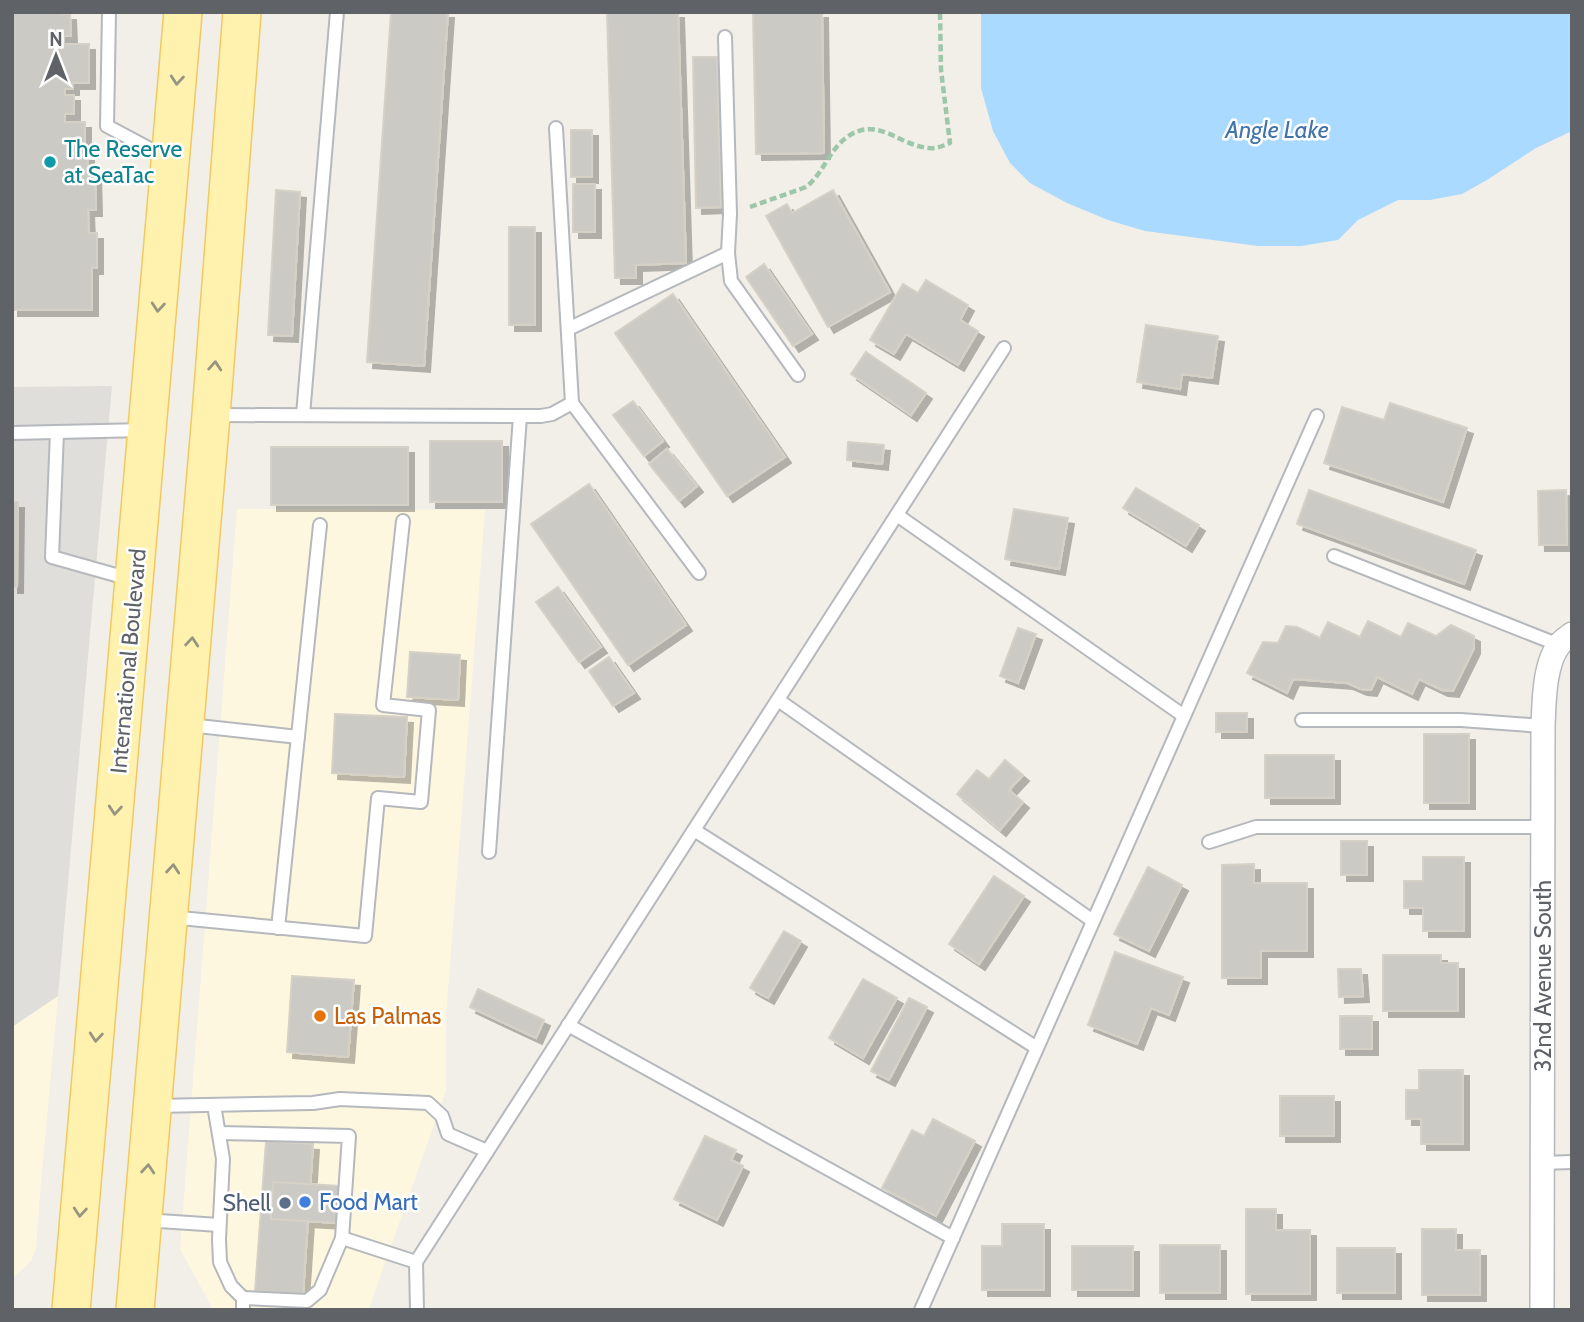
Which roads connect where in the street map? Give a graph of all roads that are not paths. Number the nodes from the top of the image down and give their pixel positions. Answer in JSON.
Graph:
{"nodes":[{"id":1,"x":109,"y":12,"type":"edge"},
{"id":2,"x":183,"y":12,"type":"edge"},
{"id":3,"x":242,"y":12,"type":"edge"},
{"id":4,"x":337,"y":12,"type":"edge"},
{"id":5,"x":725,"y":37,"type":"dead end"},
{"id":6,"x":556,"y":128,"type":"dead end"},
{"id":7,"x":170,"y":160,"type":"junction"},
{"id":8,"x":728,"y":253,"type":"junction"},
{"id":9,"x":568,"y":329,"type":"junction"},
{"id":10,"x":1004,"y":348,"type":"dead end"},
{"id":11,"x":798,"y":376,"type":"dead end"},
{"id":12,"x":572,"y":403,"type":"junction"},
{"id":13,"x":211,"y":415,"type":"junction"},
{"id":14,"x":303,"y":415,"type":"junction"},
{"id":15,"x":520,"y":416,"type":"junction"},
{"id":16,"x":1317,"y":416,"type":"dead end"},
{"id":17,"x":148,"y":430,"type":"junction"},
{"id":18,"x":57,"y":432,"type":"junction"},
{"id":19,"x":12,"y":433,"type":"edge"},
{"id":20,"x":897,"y":515,"type":"junction"},
{"id":21,"x":403,"y":521,"type":"dead end"},
{"id":22,"x":320,"y":525,"type":"dead end"},
{"id":23,"x":1334,"y":556,"type":"dead end"},
{"id":24,"x":699,"y":573,"type":"dead end"},
{"id":25,"x":134,"y":580,"type":"junction"},
{"id":26,"x":1565,"y":639,"type":"edge"},
{"id":27,"x":778,"y":700,"type":"junction"},
{"id":28,"x":1184,"y":716,"type":"junction"},
{"id":29,"x":1302,"y":720,"type":"dead end"},
{"id":30,"x":185,"y":724,"type":"junction"},
{"id":31,"x":1543,"y":726,"type":"junction"},
{"id":32,"x":298,"y":737,"type":"junction"},
{"id":33,"x":1543,"y":827,"type":"junction"},
{"id":34,"x":694,"y":830,"type":"junction"},
{"id":35,"x":1209,"y":842,"type":"dead end"},
{"id":36,"x":489,"y":852,"type":"dead end"},
{"id":37,"x":169,"y":917,"type":"junction"},
{"id":38,"x":1093,"y":921,"type":"junction"},
{"id":39,"x":278,"y":928,"type":"junction"},
{"id":40,"x":568,"y":1025,"type":"junction"},
{"id":41,"x":1037,"y":1048,"type":"junction"},
{"id":42,"x":215,"y":1105,"type":"junction"},
{"id":43,"x":153,"y":1106,"type":"junction"},
{"id":44,"x":219,"y":1133,"type":"junction"},
{"id":45,"x":487,"y":1151,"type":"junction"},
{"id":46,"x":1572,"y":1162,"type":"edge"},
{"id":47,"x":1542,"y":1163,"type":"junction"},
{"id":48,"x":144,"y":1220,"type":"junction"},
{"id":49,"x":219,"y":1226,"type":"junction"},
{"id":50,"x":342,"y":1238,"type":"junction"},
{"id":51,"x":953,"y":1238,"type":"junction"},
{"id":52,"x":416,"y":1262,"type":"junction"},
{"id":53,"x":243,"y":1304,"type":"edge"},
{"id":54,"x":72,"y":1310,"type":"edge"},
{"id":55,"x":135,"y":1310,"type":"edge"},
{"id":56,"x":417,"y":1310,"type":"edge"},
{"id":57,"x":920,"y":1310,"type":"edge"},
{"id":58,"x":1542,"y":1310,"type":"edge"}],
"edges":[{"from":1,"to":7,"type":"lane"},
{"from":2,"to":7,"type":"main road","name":"International Boulevard","one_way":true},
{"from":13,"to":3,"type":"main road","one_way":true},
{"from":4,"to":14,"type":"lane"},
{"from":5,"to":8,"type":"lane"},
{"from":6,"to":9,"type":"lane"},
{"from":7,"to":17,"type":"main road","name":"International Boulevard","one_way":true},
{"from":8,"to":9,"type":"lane"},
{"from":8,"to":11,"type":"lane"},
{"from":9,"to":12,"type":"lane"},
{"from":10,"to":20,"type":"lane"},
{"from":12,"to":15,"type":"lane"},
{"from":12,"to":24,"type":"lane"},
{"from":13,"to":14,"type":"lane"},
{"from":30,"to":13,"type":"main road","one_way":true},
{"from":14,"to":15,"type":"lane"},
{"from":15,"to":36,"type":"lane"},
{"from":16,"to":28,"type":"lane"},
{"from":17,"to":18,"type":"lane"},
{"from":17,"to":25,"type":"main road","name":"International Boulevard"},
{"from":18,"to":19,"type":"lane"},
{"from":18,"to":25,"type":"lane"},
{"from":20,"to":27,"type":"lane"},
{"from":20,"to":28,"type":"lane"},
{"from":21,"to":39,"type":"lane"},
{"from":22,"to":32,"type":"lane"},
{"from":23,"to":26,"type":"lane"},
{"from":25,"to":54,"type":"main road","name":"International Boulevard","one_way":true},
{"from":26,"to":31,"type":"street","name":"32nd Avenue South"},
{"from":27,"to":34,"type":"lane"},
{"from":27,"to":38,"type":"lane"},
{"from":28,"to":38,"type":"lane"},
{"from":29,"to":31,"type":"lane"},
{"from":30,"to":32,"type":"lane"},
{"from":37,"to":30,"type":"main road","one_way":true},
{"from":31,"to":33,"type":"street","name":"32nd Avenue South"},
{"from":32,"to":39,"type":"lane"},
{"from":33,"to":35,"type":"lane"},
{"from":33,"to":47,"type":"street","name":"32nd Avenue South"},
{"from":34,"to":40,"type":"lane"},
{"from":34,"to":41,"type":"lane"},
{"from":37,"to":39,"type":"lane"},
{"from":37,"to":43,"type":"main road"},
{"from":38,"to":41,"type":"lane"},
{"from":40,"to":45,"type":"lane"},
{"from":40,"to":51,"type":"lane"},
{"from":41,"to":51,"type":"lane"},
{"from":42,"to":43,"type":"lane"},
{"from":42,"to":44,"type":"lane"},
{"from":42,"to":45,"type":"lane"},
{"from":48,"to":43,"type":"main road","one_way":true},
{"from":44,"to":49,"type":"lane"},
{"from":44,"to":50,"type":"lane"},
{"from":45,"to":52,"type":"lane"},
{"from":46,"to":47,"type":"lane"},
{"from":47,"to":58,"type":"street","name":"32nd Avenue South"},
{"from":48,"to":49,"type":"lane"},
{"from":48,"to":55,"type":"main road"},
{"from":49,"to":53,"type":"lane"},
{"from":50,"to":52,"type":"lane"},
{"from":50,"to":53,"type":"lane"},
{"from":51,"to":57,"type":"lane"},
{"from":52,"to":56,"type":"lane"}]}
